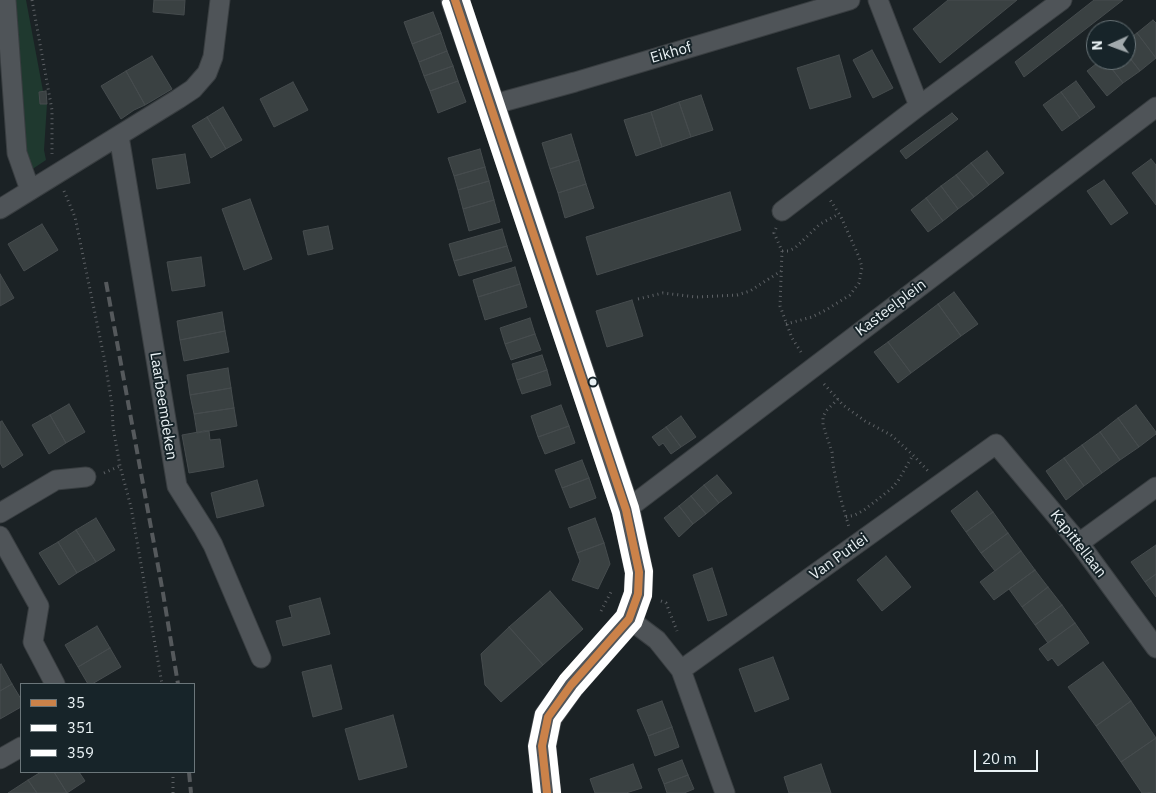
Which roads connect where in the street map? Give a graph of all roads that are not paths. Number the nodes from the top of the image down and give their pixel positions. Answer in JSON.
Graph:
{"nodes":[{"id":1,"x":6,"y":0,"type":"edge"},
{"id":2,"x":220,"y":0,"type":"edge"},
{"id":3,"x":455,"y":0,"type":"edge"},
{"id":4,"x":850,"y":0,"type":"edge"},
{"id":5,"x":878,"y":0,"type":"edge"},
{"id":6,"x":1062,"y":0,"type":"edge"},
{"id":7,"x":491,"y":105,"type":"junction"},
{"id":8,"x":919,"y":106,"type":"junction"},
{"id":9,"x":1156,"y":107,"type":"edge"},
{"id":10,"x":119,"y":136,"type":"junction"},
{"id":11,"x":30,"y":190,"type":"junction"},
{"id":12,"x":0,"y":209,"type":"edge"},
{"id":13,"x":782,"y":211,"type":"road end"},
{"id":14,"x":996,"y":444,"type":"joint"},
{"id":15,"x":86,"y":477,"type":"dead end"},
{"id":16,"x":1156,"y":487,"type":"edge"},
{"id":17,"x":626,"y":510,"type":"junction"},
{"id":18,"x":0,"y":513,"type":"edge"},
{"id":19,"x":0,"y":536,"type":"edge"},
{"id":20,"x":1079,"y":543,"type":"junction"},
{"id":21,"x":629,"y":619,"type":"junction"},
{"id":22,"x":1156,"y":648,"type":"edge"},
{"id":23,"x":261,"y":658,"type":"dead end"},
{"id":24,"x":681,"y":670,"type":"junction"},
{"id":25,"x":54,"y":683,"type":"edge"},
{"id":26,"x":20,"y":748,"type":"edge"},
{"id":27,"x":0,"y":759,"type":"edge"},
{"id":28,"x":547,"y":793,"type":"edge"},
{"id":29,"x":726,"y":793,"type":"edge"}],
"edges":[{"from":1,"to":11,"type":"street"},
{"from":2,"to":10,"type":"street"},
{"from":3,"to":7,"type":"street"},
{"from":4,"to":7,"type":"street","name":"Eikhof"},
{"from":5,"to":8,"type":"street"},
{"from":6,"to":8,"type":"street"},
{"from":7,"to":17,"type":"street"},
{"from":8,"to":13,"type":"street"},
{"from":9,"to":17,"type":"street","name":"Kasteelplein"},
{"from":10,"to":11,"type":"street"},
{"from":10,"to":23,"type":"street","name":"Laarbeemdeken"},
{"from":11,"to":12,"type":"street"},
{"from":14,"to":20,"type":"street","name":"Kapittellaan"},
{"from":14,"to":24,"type":"street","name":"Van Putlei"},
{"from":15,"to":18,"type":"street"},
{"from":16,"to":20,"type":"street"},
{"from":17,"to":21,"type":"street"},
{"from":19,"to":25,"type":"street"},
{"from":20,"to":22,"type":"street","name":"Kapittellaan"},
{"from":21,"to":24,"type":"street"},
{"from":21,"to":28,"type":"street"},
{"from":24,"to":29,"type":"street"},
{"from":26,"to":27,"type":"street"}]}
